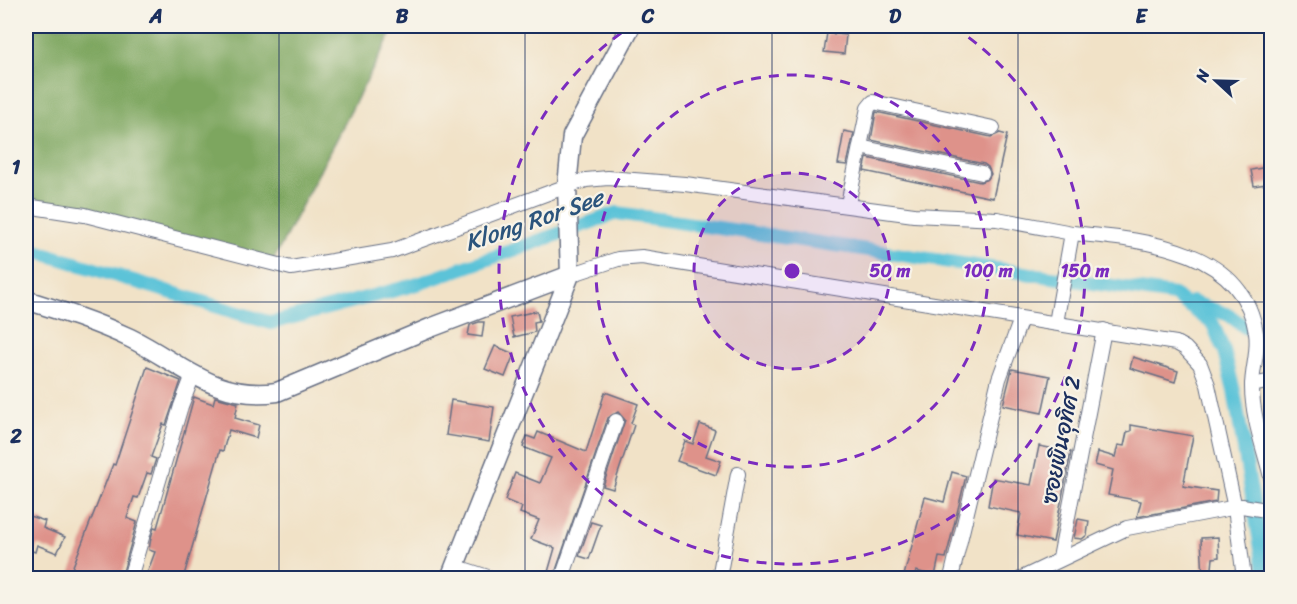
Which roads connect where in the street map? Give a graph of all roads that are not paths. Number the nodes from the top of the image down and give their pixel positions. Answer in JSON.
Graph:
{"nodes":[{"id":1,"x":631,"y":26,"type":"edge"},
{"id":2,"x":993,"y":128,"type":"dead end"},
{"id":3,"x":860,"y":147,"type":"junction"},
{"id":4,"x":982,"y":173,"type":"dead end"},
{"id":5,"x":568,"y":191,"type":"junction"},
{"id":6,"x":848,"y":204,"type":"junction"},
{"id":7,"x":26,"y":206,"type":"edge"},
{"id":8,"x":1072,"y":233,"type":"junction"},
{"id":9,"x":571,"y":269,"type":"junction"},
{"id":10,"x":26,"y":300,"type":"edge"},
{"id":11,"x":1021,"y":319,"type":"junction"},
{"id":12,"x":1056,"y":323,"type":"junction"},
{"id":13,"x":1104,"y":330,"type":"junction"},
{"id":14,"x":193,"y":375,"type":"junction"},
{"id":15,"x":1272,"y":381,"type":"edge"},
{"id":16,"x":1252,"y":385,"type":"junction"},
{"id":17,"x":616,"y":421,"type":"dead end"},
{"id":18,"x":738,"y":474,"type":"dead end"},
{"id":19,"x":1272,"y":481,"type":"edge"},
{"id":20,"x":1238,"y":507,"type":"junction"},
{"id":21,"x":1270,"y":511,"type":"edge"},
{"id":22,"x":1060,"y":558,"type":"junction"},
{"id":23,"x":452,"y":572,"type":"edge"},
{"id":24,"x":130,"y":579,"type":"edge"},
{"id":25,"x":491,"y":579,"type":"edge"},
{"id":26,"x":562,"y":579,"type":"edge"},
{"id":27,"x":719,"y":579,"type":"edge"},
{"id":28,"x":951,"y":579,"type":"edge"},
{"id":29,"x":1022,"y":579,"type":"edge"},
{"id":30,"x":1244,"y":579,"type":"edge"}],
"edges":[{"from":1,"to":5,"type":"street"},
{"from":2,"to":3,"type":"street"},
{"from":3,"to":4,"type":"street"},
{"from":3,"to":6,"type":"street"},
{"from":5,"to":6,"type":"street"},
{"from":5,"to":7,"type":"street"},
{"from":5,"to":9,"type":"street"},
{"from":6,"to":8,"type":"street"},
{"from":8,"to":12,"type":"street"},
{"from":8,"to":16,"type":"street"},
{"from":9,"to":11,"type":"street"},
{"from":9,"to":14,"type":"street"},
{"from":9,"to":23,"type":"street"},
{"from":10,"to":14,"type":"street"},
{"from":11,"to":12,"type":"street"},
{"from":11,"to":28,"type":"street"},
{"from":12,"to":13,"type":"street"},
{"from":13,"to":20,"type":"street"},
{"from":13,"to":22,"type":"street","name":"ซอยพินอุทิศ 2"},
{"from":14,"to":24,"type":"street"},
{"from":15,"to":16,"type":"street"},
{"from":16,"to":19,"type":"street"},
{"from":17,"to":26,"type":"street"},
{"from":18,"to":27,"type":"street"},
{"from":20,"to":21,"type":"street"},
{"from":20,"to":22,"type":"street"},
{"from":20,"to":30,"type":"street"},
{"from":22,"to":29,"type":"street"},
{"from":23,"to":25,"type":"street"}]}
